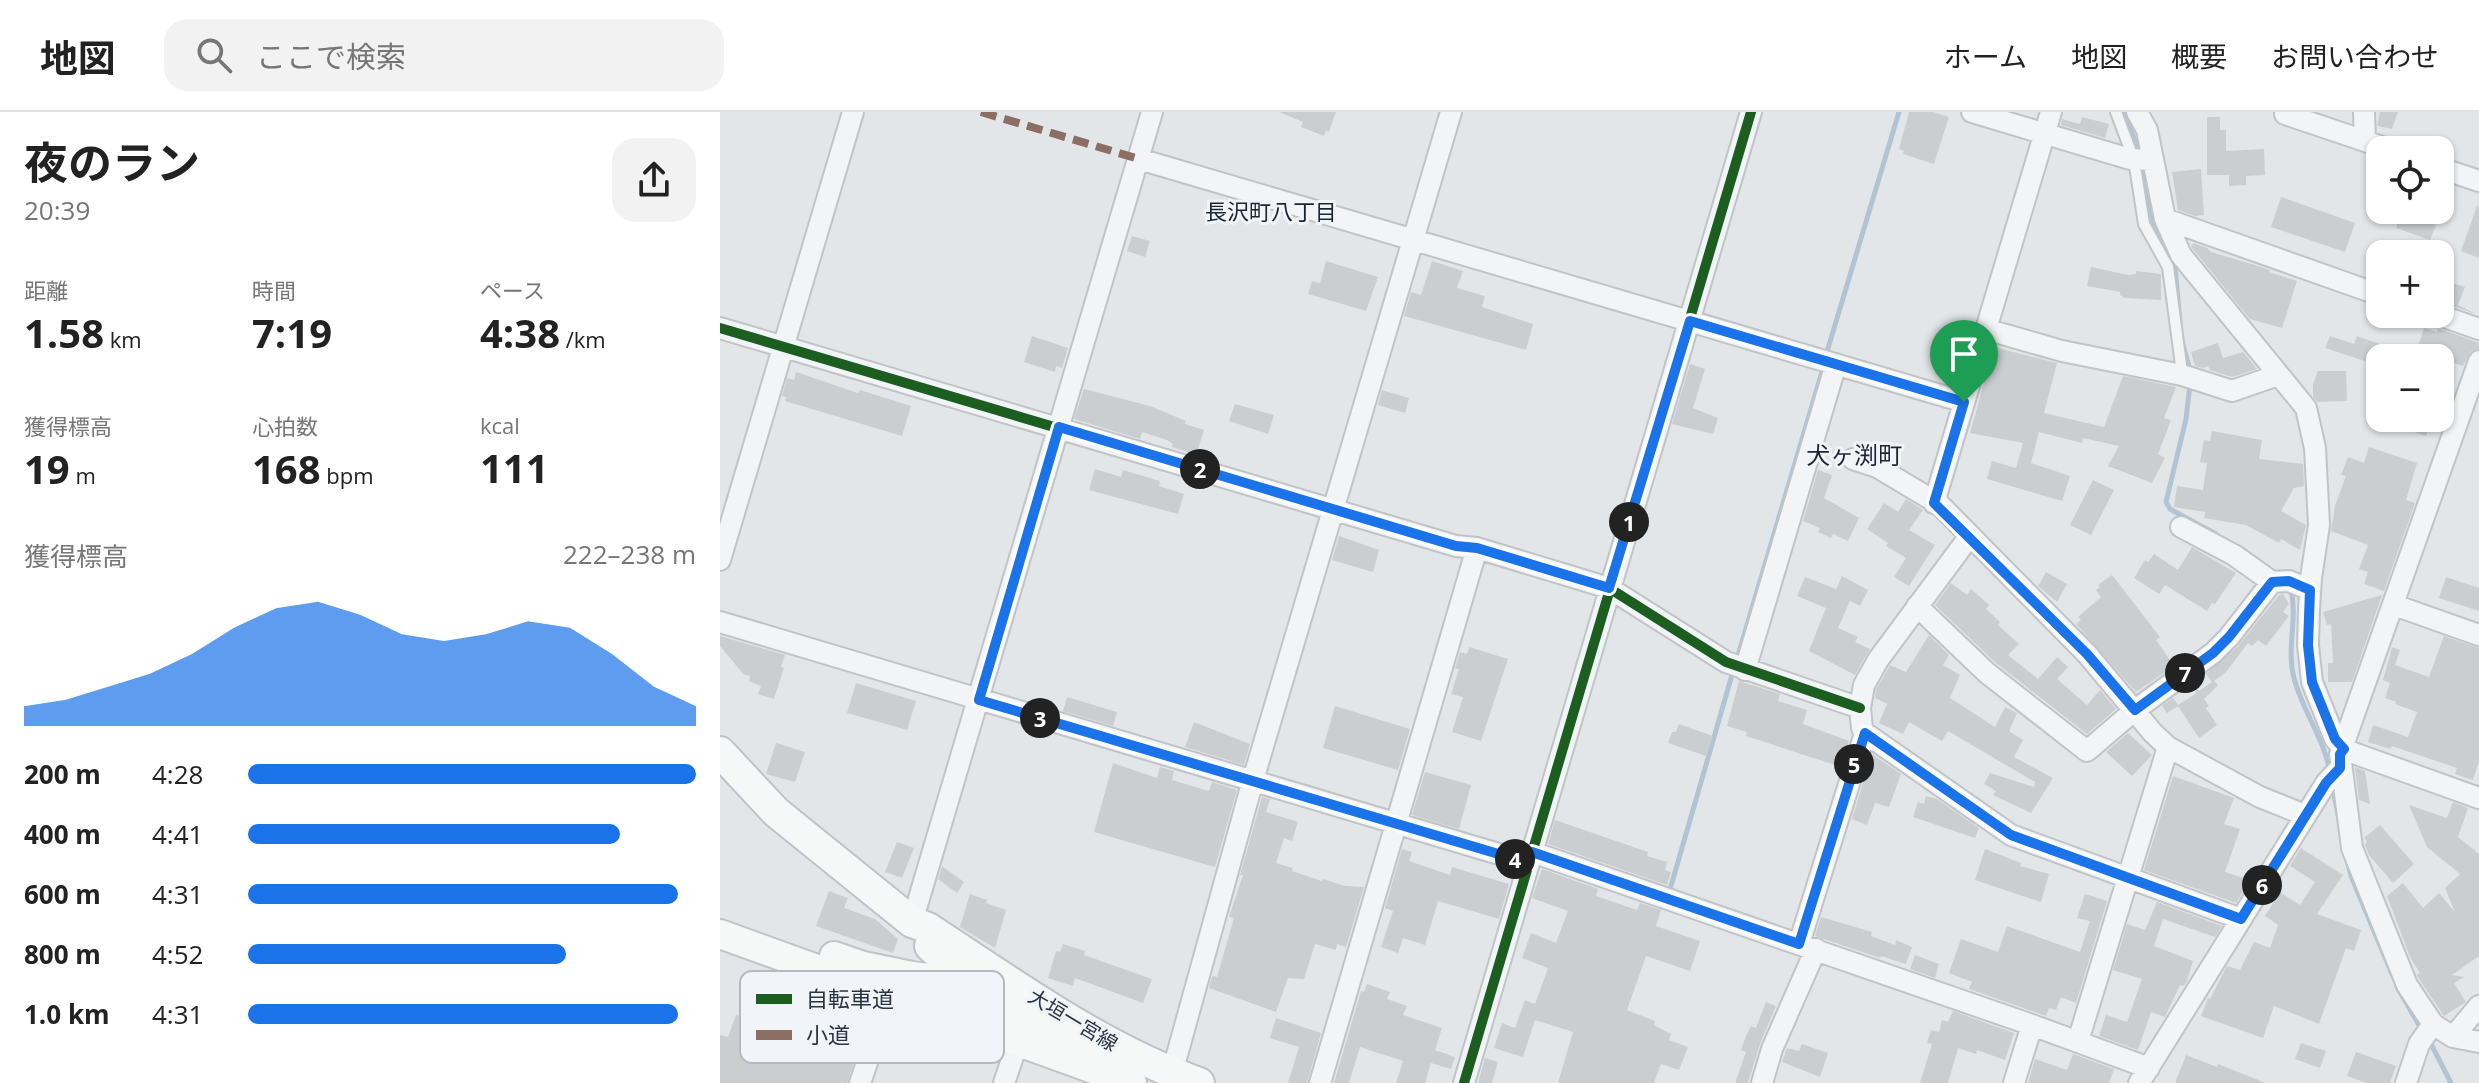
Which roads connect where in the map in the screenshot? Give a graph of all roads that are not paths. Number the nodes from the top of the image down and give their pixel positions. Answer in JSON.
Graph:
{"nodes":[{"id":1,"x":853,"y":112,"type":"edge"},
{"id":2,"x":1152,"y":112,"type":"edge"},
{"id":3,"x":1451,"y":112,"type":"edge"},
{"id":4,"x":1751,"y":112,"type":"edge"},
{"id":5,"x":1972,"y":112,"type":"edge"},
{"id":6,"x":2051,"y":112,"type":"edge"},
{"id":7,"x":2116,"y":112,"type":"edge"},
{"id":8,"x":2137,"y":112,"type":"edge"},
{"id":9,"x":2364,"y":112,"type":"edge"},
{"id":10,"x":2285,"y":114,"type":"edge"},
{"id":11,"x":2045,"y":133,"type":"junction"},
{"id":12,"x":2365,"y":141,"type":"joint"},
{"id":13,"x":1139,"y":159,"type":"junction"},
{"id":14,"x":2143,"y":160,"type":"junction"},
{"id":15,"x":2454,"y":173,"type":"edge"},
{"id":16,"x":2479,"y":181,"type":"edge"},
{"id":17,"x":2165,"y":219,"type":"junction"},
{"id":18,"x":1414,"y":240,"type":"junction"},
{"id":19,"x":2366,"y":290,"type":"edge"},
{"id":20,"x":2454,"y":320,"type":"edge"},
{"id":21,"x":1690,"y":321,"type":"junction"},
{"id":22,"x":720,"y":328,"type":"edge"},
{"id":23,"x":1985,"y":329,"type":"junction"},
{"id":24,"x":2479,"y":329,"type":"edge"},
{"id":25,"x":784,"y":347,"type":"junction"},
{"id":26,"x":2479,"y":361,"type":"edge"},
{"id":27,"x":1836,"y":364,"type":"junction"},
{"id":28,"x":2278,"y":375,"type":"junction"},
{"id":29,"x":2186,"y":377,"type":"junction"},
{"id":30,"x":1964,"y":402,"type":"junction"},
{"id":31,"x":1059,"y":427,"type":"junction"},
{"id":32,"x":1853,"y":459,"type":"dead end"},
{"id":33,"x":1934,"y":503,"type":"junction"},
{"id":34,"x":1334,"y":509,"type":"junction"},
{"id":35,"x":2181,"y":527,"type":"dead end"},
{"id":36,"x":1969,"y":537,"type":"junction"},
{"id":37,"x":1477,"y":548,"type":"junction"},
{"id":38,"x":720,"y":560,"type":"edge"},
{"id":39,"x":2279,"y":581,"type":"junction"},
{"id":40,"x":1609,"y":588,"type":"junction"},
{"id":41,"x":2310,"y":590,"type":"junction"},
{"id":42,"x":2394,"y":605,"type":"junction"},
{"id":43,"x":1917,"y":606,"type":"junction"},
{"id":44,"x":720,"y":622,"type":"edge"},
{"id":45,"x":2479,"y":635,"type":"edge"},
{"id":46,"x":1745,"y":670,"type":"junction"},
{"id":47,"x":979,"y":700,"type":"junction"},
{"id":48,"x":1860,"y":708,"type":"junction"},
{"id":49,"x":2135,"y":710,"type":"junction"},
{"id":50,"x":1865,"y":733,"type":"junction"},
{"id":51,"x":2168,"y":747,"type":"junction"},
{"id":52,"x":720,"y":752,"type":"edge"},
{"id":53,"x":2336,"y":768,"type":"junction"},
{"id":54,"x":1253,"y":780,"type":"junction"},
{"id":55,"x":2479,"y":798,"type":"edge"},
{"id":56,"x":2305,"y":815,"type":"junction"},
{"id":57,"x":1395,"y":822,"type":"junction"},
{"id":58,"x":1530,"y":857,"type":"junction"},
{"id":59,"x":2128,"y":878,"type":"junction"},
{"id":60,"x":720,"y":916,"type":"edge"},
{"id":61,"x":2241,"y":919,"type":"junction"},
{"id":62,"x":912,"y":922,"type":"junction"},
{"id":63,"x":720,"y":934,"type":"edge"},
{"id":64,"x":1807,"y":946,"type":"junction"},
{"id":65,"x":821,"y":971,"type":"edge"},
{"id":66,"x":888,"y":971,"type":"edge"},
{"id":67,"x":957,"y":971,"type":"edge"},
{"id":68,"x":993,"y":971,"type":"edge"},
{"id":69,"x":1004,"y":978,"type":"edge"},
{"id":70,"x":1004,"y":991,"type":"edge"},
{"id":71,"x":2479,"y":1006,"type":"edge"},
{"id":72,"x":1048,"y":1007,"type":"junction"},
{"id":73,"x":1004,"y":1012,"type":"edge"},
{"id":74,"x":2032,"y":1025,"type":"junction"},
{"id":75,"x":2428,"y":1031,"type":"junction"},
{"id":76,"x":1004,"y":1037,"type":"edge"},
{"id":77,"x":2453,"y":1037,"type":"junction"},
{"id":78,"x":2078,"y":1041,"type":"junction"},
{"id":79,"x":1018,"y":1042,"type":"junction"},
{"id":80,"x":2479,"y":1042,"type":"edge"},
{"id":81,"x":867,"y":1063,"type":"edge"},
{"id":82,"x":2144,"y":1076,"type":"edge"},
{"id":83,"x":1174,"y":1080,"type":"edge"},
{"id":84,"x":860,"y":1083,"type":"edge"},
{"id":85,"x":1004,"y":1083,"type":"edge"},
{"id":86,"x":1132,"y":1083,"type":"edge"},
{"id":87,"x":1320,"y":1083,"type":"edge"},
{"id":88,"x":1464,"y":1083,"type":"edge"},
{"id":89,"x":1762,"y":1083,"type":"edge"},
{"id":90,"x":2014,"y":1083,"type":"edge"},
{"id":91,"x":2406,"y":1083,"type":"edge"}],
"edges":[{"from":1,"to":25,"type":"street"},
{"from":2,"to":13,"type":"street"},
{"from":3,"to":18,"type":"street"},
{"from":4,"to":21,"type":"street"},
{"from":5,"to":11,"type":"street"},
{"from":6,"to":11,"type":"street"},
{"from":7,"to":14,"type":"lane"},
{"from":8,"to":14,"type":"street"},
{"from":9,"to":12,"type":"street"},
{"from":10,"to":12,"type":"street"},
{"from":11,"to":14,"type":"street"},
{"from":11,"to":23,"type":"street"},
{"from":13,"to":18,"type":"street"},
{"from":13,"to":31,"type":"street"},
{"from":14,"to":17,"type":"street"},
{"from":14,"to":29,"type":"lane"},
{"from":15,"to":16,"type":"street"},
{"from":17,"to":19,"type":"street"},
{"from":17,"to":28,"type":"street"},
{"from":18,"to":21,"type":"street"},
{"from":18,"to":34,"type":"street"},
{"from":20,"to":24,"type":"street"},
{"from":21,"to":27,"type":"street"},
{"from":21,"to":40,"type":"street"},
{"from":22,"to":25,"type":"street"},
{"from":23,"to":29,"type":"street"},
{"from":23,"to":30,"type":"street"},
{"from":25,"to":31,"type":"street"},
{"from":25,"to":38,"type":"street"},
{"from":26,"to":42,"type":"street"},
{"from":27,"to":30,"type":"street"},
{"from":27,"to":46,"type":"street"},
{"from":28,"to":29,"type":"street"},
{"from":28,"to":41,"type":"street"},
{"from":30,"to":33,"type":"street"},
{"from":31,"to":34,"type":"street"},
{"from":31,"to":47,"type":"street"},
{"from":32,"to":33,"type":"street"},
{"from":33,"to":36,"type":"street"},
{"from":34,"to":37,"type":"street"},
{"from":34,"to":54,"type":"street"},
{"from":35,"to":39,"type":"street"},
{"from":36,"to":43,"type":"street"},
{"from":36,"to":49,"type":"street"},
{"from":37,"to":40,"type":"street"},
{"from":37,"to":57,"type":"street"},
{"from":39,"to":41,"type":"street"},
{"from":39,"to":49,"type":"street"},
{"from":40,"to":46,"type":"street"},
{"from":40,"to":58,"type":"street"},
{"from":41,"to":53,"type":"street"},
{"from":42,"to":45,"type":"street"},
{"from":42,"to":53,"type":"street"},
{"from":43,"to":48,"type":"street"},
{"from":43,"to":49,"type":"street"},
{"from":44,"to":47,"type":"street"},
{"from":46,"to":48,"type":"street"},
{"from":47,"to":54,"type":"street"},
{"from":47,"to":62,"type":"street"},
{"from":48,"to":50,"type":"street"},
{"from":49,"to":51,"type":"street"},
{"from":50,"to":59,"type":"street"},
{"from":50,"to":64,"type":"street"},
{"from":51,"to":56,"type":"street"},
{"from":51,"to":59,"type":"street"},
{"from":52,"to":62,"type":"main road","name":"大垣一宮線"},
{"from":53,"to":55,"type":"street"},
{"from":53,"to":56,"type":"street"},
{"from":53,"to":75,"type":"street"},
{"from":54,"to":57,"type":"street"},
{"from":54,"to":83,"type":"street"},
{"from":56,"to":61,"type":"street"},
{"from":57,"to":58,"type":"street"},
{"from":57,"to":87,"type":"street"},
{"from":58,"to":64,"type":"street"},
{"from":58,"to":88,"type":"street"},
{"from":59,"to":61,"type":"street"},
{"from":59,"to":78,"type":"street"},
{"from":60,"to":66,"type":"main road"},
{"from":61,"to":82,"type":"street"},
{"from":62,"to":67,"type":"main road","name":"大垣一宮線"},
{"from":62,"to":68,"type":"main road","name":"大垣一宮線"},
{"from":63,"to":65,"type":"main road"},
{"from":64,"to":74,"type":"street"},
{"from":64,"to":89,"type":"street"},
{"from":69,"to":72,"type":"main road","name":"大垣一宮線"},
{"from":70,"to":72,"type":"main road"},
{"from":71,"to":77,"type":"street"},
{"from":72,"to":83,"type":"main road","name":"大垣一宮線"},
{"from":73,"to":83,"type":"main road","name":"大垣一宮線"},
{"from":74,"to":78,"type":"street"},
{"from":74,"to":90,"type":"street"},
{"from":75,"to":77,"type":"street"},
{"from":75,"to":91,"type":"street"},
{"from":76,"to":79,"type":"main road"},
{"from":77,"to":80,"type":"street"},
{"from":78,"to":82,"type":"street"},
{"from":79,"to":85,"type":"street"},
{"from":79,"to":86,"type":"main road"},
{"from":81,"to":84,"type":"street"}]}
